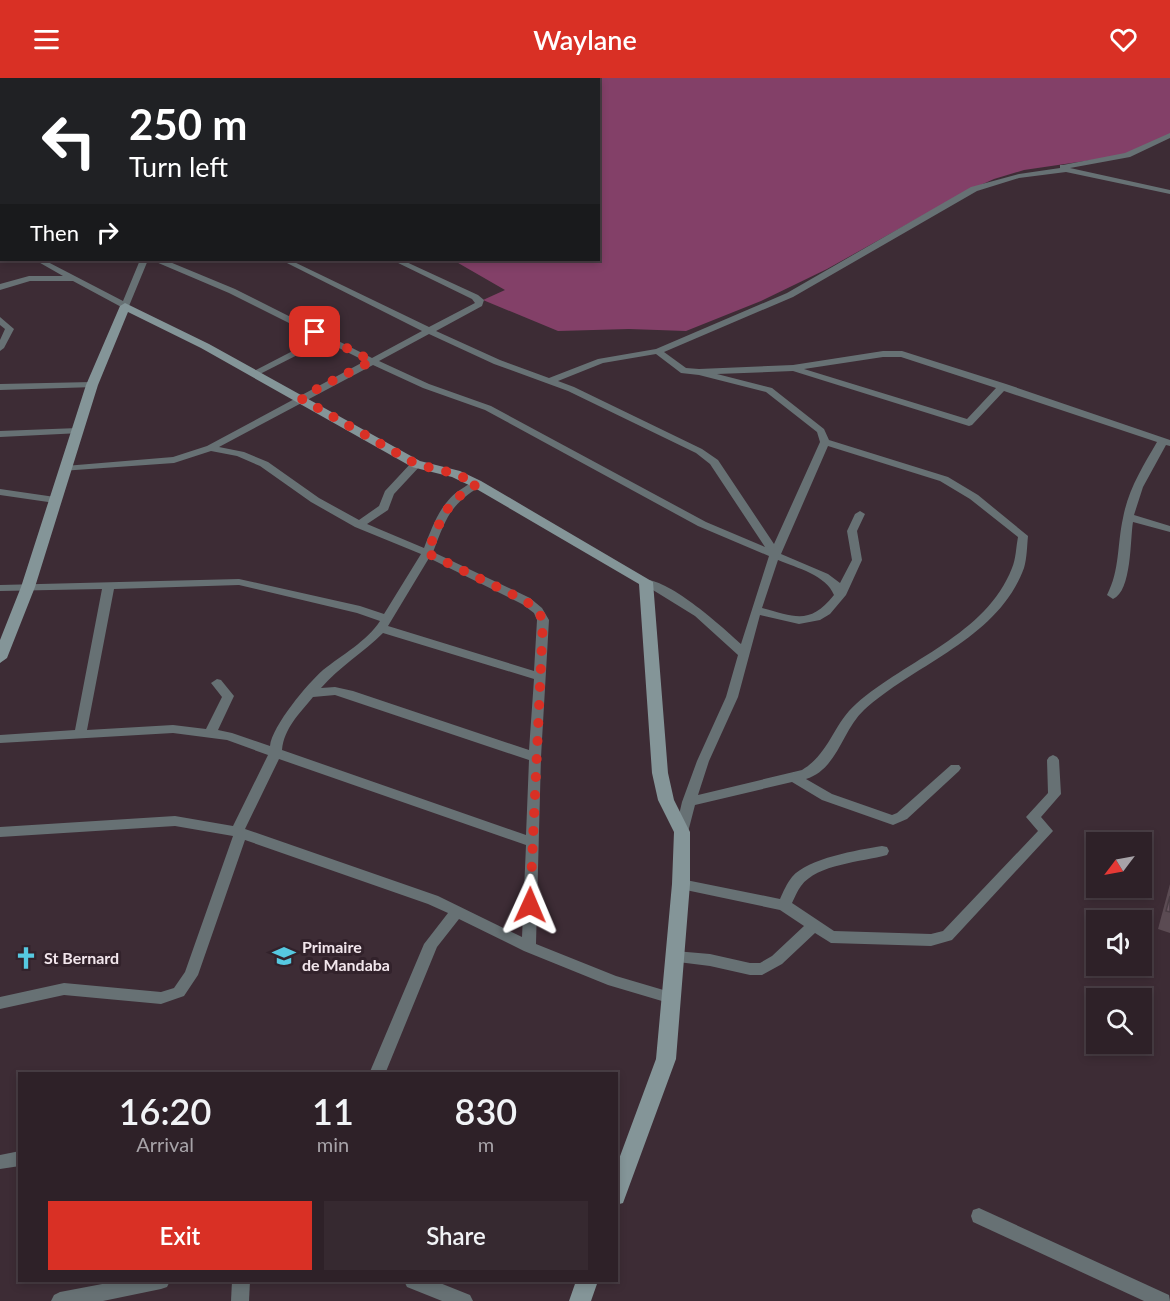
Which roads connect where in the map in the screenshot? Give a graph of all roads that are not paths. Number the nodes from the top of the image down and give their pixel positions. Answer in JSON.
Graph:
{"nodes":[{"id":1,"x":1170,"y":135,"type":"edge"},
{"id":2,"x":1170,"y":140,"type":"edge"},
{"id":3,"x":1152,"y":143,"type":"junction"},
{"id":4,"x":1065,"y":170,"type":"junction"},
{"id":5,"x":1170,"y":192,"type":"edge"},
{"id":6,"x":41,"y":261,"type":"edge"},
{"id":7,"x":144,"y":261,"type":"edge"},
{"id":8,"x":161,"y":261,"type":"edge"},
{"id":9,"x":287,"y":261,"type":"edge"},
{"id":10,"x":398,"y":261,"type":"edge"},
{"id":11,"x":79,"y":279,"type":"junction"},
{"id":12,"x":0,"y":287,"type":"edge"},
{"id":13,"x":125,"y":306,"type":"junction"},
{"id":14,"x":0,"y":320,"type":"edge"},
{"id":15,"x":431,"y":332,"type":"junction"},
{"id":16,"x":312,"y":344,"type":"dead end"},
{"id":17,"x":0,"y":348,"type":"edge"},
{"id":18,"x":658,"y":351,"type":"junction"},
{"id":19,"x":372,"y":361,"type":"junction"},
{"id":20,"x":793,"y":368,"type":"junction"},
{"id":21,"x":699,"y":372,"type":"junction"},
{"id":22,"x":255,"y":373,"type":"junction"},
{"id":23,"x":549,"y":381,"type":"junction"},
{"id":24,"x":92,"y":385,"type":"junction"},
{"id":25,"x":1003,"y":386,"type":"junction"},
{"id":26,"x":0,"y":387,"type":"edge"},
{"id":27,"x":302,"y":399,"type":"junction"},
{"id":28,"x":78,"y":430,"type":"junction"},
{"id":29,"x":0,"y":434,"type":"edge"},
{"id":30,"x":825,"y":442,"type":"junction"},
{"id":31,"x":1167,"y":442,"type":"edge"},
{"id":32,"x":210,"y":448,"type":"junction"},
{"id":33,"x":416,"y":464,"type":"junction"},
{"id":34,"x":65,"y":469,"type":"junction"},
{"id":35,"x":477,"y":484,"type":"junction"},
{"id":36,"x":0,"y":492,"type":"edge"},
{"id":37,"x":55,"y":500,"type":"junction"},
{"id":38,"x":860,"y":514,"type":"dead end"},
{"id":39,"x":1128,"y":517,"type":"junction"},
{"id":40,"x":359,"y":525,"type":"junction"},
{"id":41,"x":1170,"y":529,"type":"edge"},
{"id":42,"x":427,"y":553,"type":"junction"},
{"id":43,"x":775,"y":554,"type":"junction"},
{"id":44,"x":646,"y":582,"type":"junction"},
{"id":45,"x":109,"y":585,"type":"junction"},
{"id":46,"x":28,"y":586,"type":"junction"},
{"id":47,"x":0,"y":588,"type":"edge"},
{"id":48,"x":840,"y":595,"type":"junction"},
{"id":49,"x":1113,"y":595,"type":"dead end"},
{"id":50,"x":756,"y":610,"type":"junction"},
{"id":51,"x":384,"y":624,"type":"junction"},
{"id":52,"x":744,"y":654,"type":"junction"},
{"id":53,"x":0,"y":658,"type":"edge"},
{"id":54,"x":540,"y":677,"type":"junction"},
{"id":55,"x":217,"y":683,"type":"dead end"},
{"id":56,"x":309,"y":693,"type":"junction"},
{"id":57,"x":80,"y":734,"type":"junction"},
{"id":58,"x":210,"y":734,"type":"junction"},
{"id":59,"x":0,"y":739,"type":"edge"},
{"id":60,"x":276,"y":752,"type":"junction"},
{"id":61,"x":535,"y":757,"type":"junction"},
{"id":62,"x":1053,"y":760,"type":"dead end"},
{"id":63,"x":955,"y":768,"type":"dead end"},
{"id":64,"x":793,"y":777,"type":"junction"},
{"id":65,"x":689,"y":802,"type":"junction"},
{"id":66,"x":0,"y":832,"type":"edge"},
{"id":67,"x":239,"y":832,"type":"junction"},
{"id":68,"x":682,"y":832,"type":"junction"},
{"id":69,"x":532,"y":842,"type":"junction"},
{"id":70,"x":882,"y":851,"type":"dead end"},
{"id":71,"x":681,"y":884,"type":"junction"},
{"id":72,"x":784,"y":905,"type":"junction"},
{"id":73,"x":457,"y":912,"type":"junction"},
{"id":74,"x":814,"y":925,"type":"junction"},
{"id":75,"x":529,"y":947,"type":"junction"},
{"id":76,"x":675,"y":957,"type":"junction"},
{"id":77,"x":672,"y":998,"type":"junction"},
{"id":78,"x":0,"y":1003,"type":"edge"},
{"id":79,"x":378,"y":1072,"type":"edge"},
{"id":80,"x":18,"y":1158,"type":"edge"},
{"id":81,"x":0,"y":1162,"type":"edge"},
{"id":82,"x":618,"y":1186,"type":"edge"},
{"id":83,"x":979,"y":1216,"type":"dead end"},
{"id":84,"x":155,"y":1282,"type":"edge"},
{"id":85,"x":242,"y":1282,"type":"edge"},
{"id":86,"x":416,"y":1282,"type":"edge"},
{"id":87,"x":586,"y":1282,"type":"edge"},
{"id":88,"x":60,"y":1301,"type":"edge"},
{"id":89,"x":240,"y":1301,"type":"edge"},
{"id":90,"x":464,"y":1301,"type":"edge"},
{"id":91,"x":579,"y":1301,"type":"edge"},
{"id":92,"x":1163,"y":1301,"type":"edge"}],
"edges":[{"from":1,"to":3,"type":"street"},
{"from":2,"to":3,"type":"street"},
{"from":3,"to":4,"type":"street"},
{"from":4,"to":5,"type":"street"},
{"from":4,"to":18,"type":"street"},
{"from":6,"to":11,"type":"street"},
{"from":7,"to":13,"type":"street"},
{"from":8,"to":19,"type":"street"},
{"from":9,"to":15,"type":"street"},
{"from":10,"to":15,"type":"street"},
{"from":11,"to":12,"type":"street"},
{"from":11,"to":13,"type":"street"},
{"from":13,"to":22,"type":"street"},
{"from":13,"to":24,"type":"street"},
{"from":14,"to":17,"type":"street"},
{"from":15,"to":19,"type":"street"},
{"from":15,"to":23,"type":"street"},
{"from":16,"to":22,"type":"street"},
{"from":18,"to":21,"type":"street"},
{"from":18,"to":23,"type":"street"},
{"from":19,"to":27,"type":"street"},
{"from":19,"to":43,"type":"street"},
{"from":20,"to":21,"type":"street"},
{"from":20,"to":25,"type":"street"},
{"from":20,"to":25,"type":"street"},
{"from":21,"to":30,"type":"street"},
{"from":22,"to":27,"type":"street"},
{"from":23,"to":43,"type":"street"},
{"from":24,"to":26,"type":"street"},
{"from":24,"to":28,"type":"street"},
{"from":25,"to":31,"type":"street"},
{"from":27,"to":32,"type":"street"},
{"from":27,"to":33,"type":"street"},
{"from":28,"to":29,"type":"street"},
{"from":28,"to":34,"type":"street"},
{"from":30,"to":43,"type":"street"},
{"from":30,"to":64,"type":"street"},
{"from":31,"to":39,"type":"street"},
{"from":32,"to":34,"type":"street"},
{"from":32,"to":40,"type":"street"},
{"from":33,"to":35,"type":"street"},
{"from":33,"to":40,"type":"street"},
{"from":34,"to":37,"type":"street"},
{"from":35,"to":42,"type":"street"},
{"from":35,"to":44,"type":"street"},
{"from":36,"to":37,"type":"street"},
{"from":37,"to":46,"type":"street"},
{"from":38,"to":48,"type":"street"},
{"from":39,"to":41,"type":"street"},
{"from":39,"to":49,"type":"street"},
{"from":40,"to":42,"type":"street"},
{"from":42,"to":51,"type":"street"},
{"from":42,"to":54,"type":"street"},
{"from":43,"to":48,"type":"street"},
{"from":43,"to":50,"type":"street"},
{"from":44,"to":52,"type":"street"},
{"from":44,"to":68,"type":"street"},
{"from":45,"to":46,"type":"street"},
{"from":45,"to":51,"type":"street"},
{"from":45,"to":57,"type":"street"},
{"from":46,"to":47,"type":"street"},
{"from":46,"to":53,"type":"street"},
{"from":48,"to":50,"type":"street"},
{"from":50,"to":52,"type":"street"},
{"from":51,"to":54,"type":"street"},
{"from":51,"to":56,"type":"street"},
{"from":52,"to":65,"type":"street"},
{"from":54,"to":61,"type":"street"},
{"from":55,"to":58,"type":"street"},
{"from":56,"to":60,"type":"street"},
{"from":56,"to":61,"type":"street"},
{"from":57,"to":58,"type":"street"},
{"from":57,"to":59,"type":"street"},
{"from":58,"to":60,"type":"street"},
{"from":60,"to":67,"type":"street"},
{"from":60,"to":69,"type":"street"},
{"from":61,"to":69,"type":"street"},
{"from":62,"to":74,"type":"street"},
{"from":63,"to":64,"type":"street"},
{"from":64,"to":65,"type":"street"},
{"from":65,"to":68,"type":"street"},
{"from":66,"to":67,"type":"street"},
{"from":67,"to":73,"type":"street"},
{"from":67,"to":78,"type":"street"},
{"from":68,"to":71,"type":"street"},
{"from":69,"to":75,"type":"street"},
{"from":70,"to":72,"type":"street"},
{"from":71,"to":72,"type":"street"},
{"from":71,"to":76,"type":"street"},
{"from":72,"to":74,"type":"street"},
{"from":73,"to":75,"type":"street"},
{"from":73,"to":79,"type":"street"},
{"from":74,"to":76,"type":"street"},
{"from":75,"to":77,"type":"street"},
{"from":76,"to":77,"type":"street"},
{"from":77,"to":82,"type":"street"},
{"from":80,"to":81,"type":"street"},
{"from":83,"to":92,"type":"street"},
{"from":84,"to":88,"type":"street"},
{"from":85,"to":89,"type":"street"},
{"from":86,"to":90,"type":"street"},
{"from":87,"to":91,"type":"street"}]}
